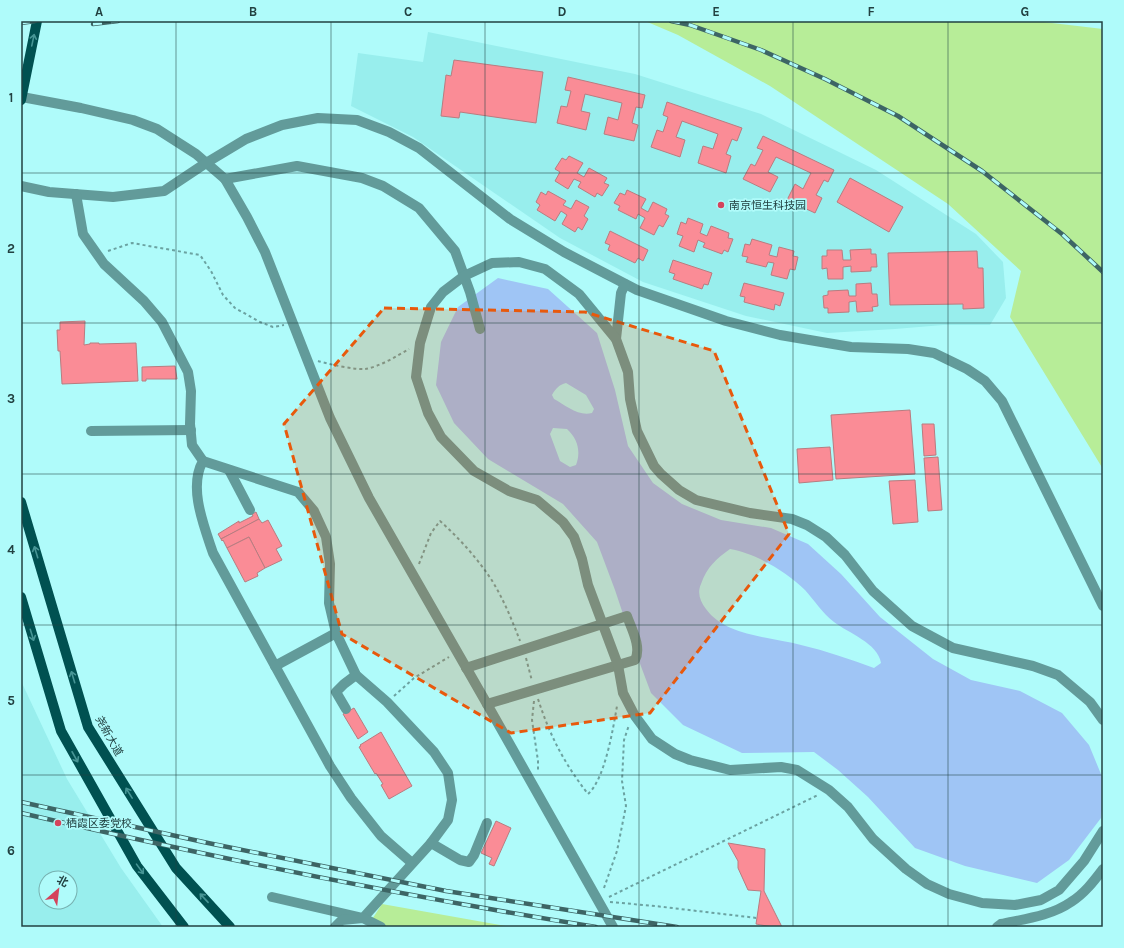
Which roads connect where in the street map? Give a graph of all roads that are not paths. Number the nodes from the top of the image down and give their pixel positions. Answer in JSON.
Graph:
{"nodes":[{"id":1,"x":37,"y":21,"type":"edge"},
{"id":2,"x":21,"y":99,"type":"edge"},
{"id":3,"x":206,"y":163,"type":"junction"},
{"id":4,"x":224,"y":179,"type":"junction"},
{"id":5,"x":21,"y":186,"type":"edge"},
{"id":6,"x":76,"y":194,"type":"junction"},
{"id":7,"x":464,"y":276,"type":"junction"},
{"id":8,"x":625,"y":284,"type":"junction"},
{"id":9,"x":480,"y":329,"type":"dead end"},
{"id":10,"x":616,"y":338,"type":"junction"},
{"id":11,"x":191,"y":430,"type":"junction"},
{"id":12,"x":91,"y":431,"type":"dead end"},
{"id":13,"x":203,"y":461,"type":"junction"},
{"id":14,"x":229,"y":470,"type":"junction"},
{"id":15,"x":21,"y":502,"type":"edge"},
{"id":16,"x":250,"y":510,"type":"dead end"},
{"id":17,"x":21,"y":597,"type":"edge"},
{"id":18,"x":1103,"y":606,"type":"edge"},
{"id":19,"x":23,"y":612,"type":"edge"},
{"id":20,"x":603,"y":624,"type":"junction"},
{"id":21,"x":336,"y":633,"type":"junction"},
{"id":22,"x":618,"y":665,"type":"junction"},
{"id":23,"x":275,"y":666,"type":"junction"},
{"id":24,"x":466,"y":668,"type":"junction"},
{"id":25,"x":356,"y":675,"type":"junction"},
{"id":26,"x":487,"y":704,"type":"junction"},
{"id":27,"x":346,"y":709,"type":"dead end"},
{"id":28,"x":1103,"y":720,"type":"edge"},
{"id":29,"x":488,"y":823,"type":"dead end"},
{"id":30,"x":1103,"y":831,"type":"edge"},
{"id":31,"x":431,"y":843,"type":"junction"},
{"id":32,"x":412,"y":863,"type":"junction"},
{"id":33,"x":1103,"y":869,"type":"edge"},
{"id":34,"x":272,"y":896,"type":"dead end"},
{"id":35,"x":363,"y":922,"type":"edge"},
{"id":36,"x":184,"y":927,"type":"edge"},
{"id":37,"x":230,"y":927,"type":"edge"},
{"id":38,"x":335,"y":927,"type":"edge"},
{"id":39,"x":381,"y":927,"type":"edge"},
{"id":40,"x":613,"y":927,"type":"edge"},
{"id":41,"x":997,"y":927,"type":"edge"}],
"edges":[{"from":2,"to":1,"type":"main road","one_way":true},
{"from":2,"to":3,"type":"lane"},
{"from":3,"to":4,"type":"lane"},
{"from":3,"to":6,"type":"lane"},
{"from":3,"to":8,"type":"lane"},
{"from":4,"to":7,"type":"lane"},
{"from":4,"to":24,"type":"lane"},
{"from":5,"to":6,"type":"lane"},
{"from":6,"to":11,"type":"lane"},
{"from":7,"to":9,"type":"lane"},
{"from":7,"to":10,"type":"lane"},
{"from":7,"to":20,"type":"lane"},
{"from":8,"to":10,"type":"lane"},
{"from":8,"to":18,"type":"lane"},
{"from":10,"to":28,"type":"lane"},
{"from":11,"to":12,"type":"lane"},
{"from":11,"to":13,"type":"lane"},
{"from":13,"to":14,"type":"lane"},
{"from":13,"to":23,"type":"lane"},
{"from":14,"to":16,"type":"lane"},
{"from":14,"to":21,"type":"lane"},
{"from":37,"to":15,"type":"main road","name":"尧新大道","one_way":true},
{"from":17,"to":19,"type":"main road"},
{"from":19,"to":36,"type":"main road","one_way":true},
{"from":20,"to":22,"type":"lane"},
{"from":20,"to":22,"type":"lane"},
{"from":20,"to":24,"type":"lane"},
{"from":21,"to":23,"type":"lane"},
{"from":21,"to":25,"type":"lane"},
{"from":22,"to":26,"type":"lane"},
{"from":22,"to":30,"type":"lane"},
{"from":23,"to":32,"type":"lane"},
{"from":24,"to":26,"type":"lane"},
{"from":25,"to":27,"type":"lane"},
{"from":25,"to":31,"type":"lane"},
{"from":26,"to":40,"type":"lane"},
{"from":29,"to":31,"type":"lane"},
{"from":31,"to":32,"type":"lane"},
{"from":32,"to":35,"type":"lane"},
{"from":33,"to":41,"type":"lane"},
{"from":34,"to":35,"type":"lane"},
{"from":35,"to":38,"type":"lane"},
{"from":35,"to":39,"type":"lane"}]}
